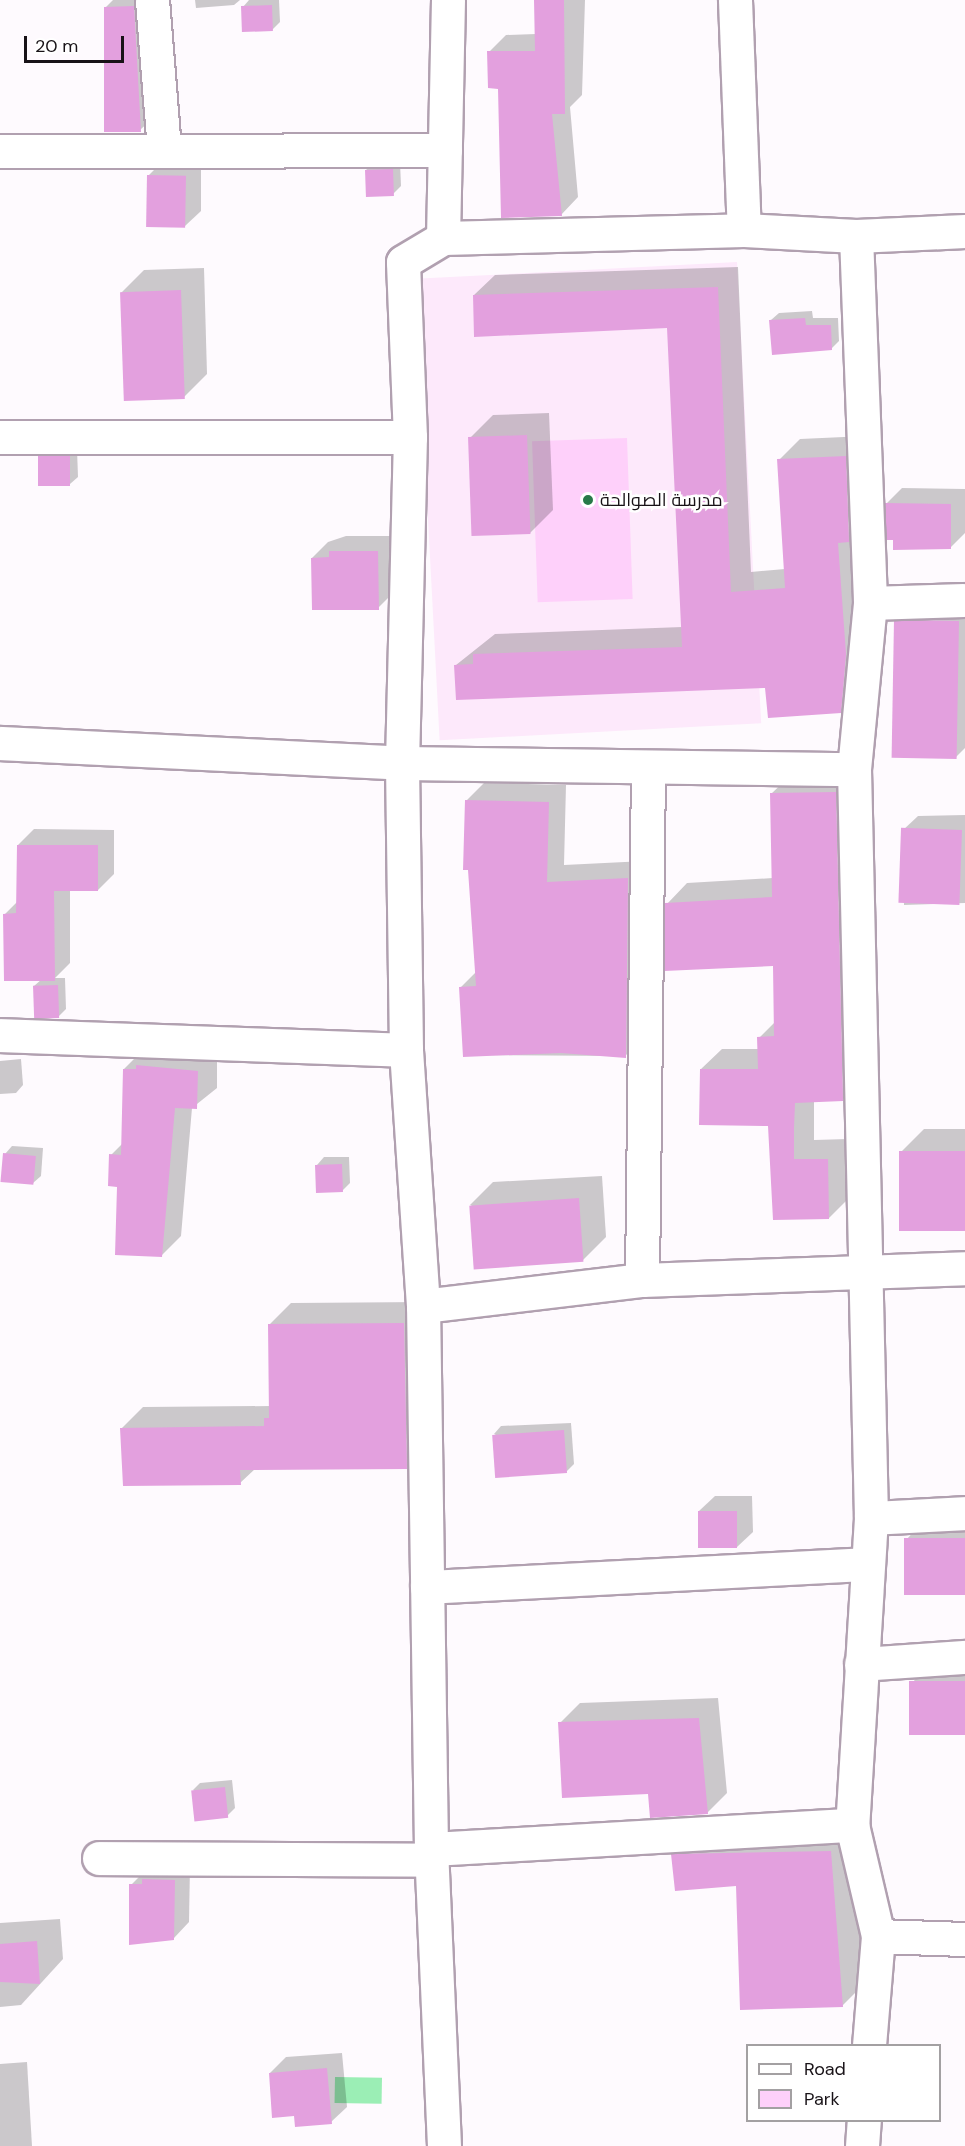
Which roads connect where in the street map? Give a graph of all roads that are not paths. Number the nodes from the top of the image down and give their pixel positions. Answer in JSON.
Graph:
{"nodes":[{"id":1,"x":152,"y":0,"type":"edge"},
{"id":2,"x":448,"y":0,"type":"edge"},
{"id":3,"x":735,"y":0,"type":"edge"},
{"id":4,"x":164,"y":150,"type":"junction"},
{"id":5,"x":446,"y":150,"type":"junction"},
{"id":6,"x":0,"y":151,"type":"edge"},
{"id":7,"x":744,"y":230,"type":"junction"},
{"id":8,"x":965,"y":231,"type":"edge"},
{"id":9,"x":856,"y":236,"type":"junction"},
{"id":10,"x":443,"y":238,"type":"junction"},
{"id":11,"x":410,"y":436,"type":"junction"},
{"id":12,"x":0,"y":437,"type":"edge"},
{"id":13,"x":963,"y":600,"type":"dead end"},
{"id":14,"x":870,"y":603,"type":"junction"},
{"id":15,"x":0,"y":743,"type":"edge"},
{"id":16,"x":402,"y":763,"type":"junction"},
{"id":17,"x":854,"y":769,"type":"junction"},
{"id":18,"x":648,"y":770,"type":"junction"},
{"id":19,"x":0,"y":1035,"type":"edge"},
{"id":20,"x":406,"y":1050,"type":"junction"},
{"id":21,"x":965,"y":1268,"type":"edge"},
{"id":22,"x":863,"y":1273,"type":"junction"},
{"id":23,"x":642,"y":1280,"type":"junction"},
{"id":24,"x":423,"y":1306,"type":"junction"},
{"id":25,"x":965,"y":1513,"type":"edge"},
{"id":26,"x":871,"y":1518,"type":"junction"},
{"id":27,"x":866,"y":1564,"type":"junction"},
{"id":28,"x":427,"y":1587,"type":"junction"},
{"id":29,"x":965,"y":1658,"type":"edge"},
{"id":30,"x":861,"y":1664,"type":"junction"},
{"id":31,"x":852,"y":1825,"type":"junction"},
{"id":32,"x":431,"y":1855,"type":"junction"},
{"id":33,"x":99,"y":1858,"type":"dead end"},
{"id":34,"x":878,"y":1936,"type":"junction"},
{"id":35,"x":965,"y":1939,"type":"edge"},
{"id":36,"x":869,"y":2044,"type":"edge"},
{"id":37,"x":864,"y":2122,"type":"edge"},
{"id":38,"x":444,"y":2146,"type":"edge"},
{"id":39,"x":862,"y":2146,"type":"edge"}],
"edges":[{"from":1,"to":4,"type":"street"},
{"from":2,"to":5,"type":"street"},
{"from":3,"to":7,"type":"street"},
{"from":4,"to":5,"type":"street"},
{"from":4,"to":6,"type":"street"},
{"from":5,"to":10,"type":"street"},
{"from":7,"to":9,"type":"street"},
{"from":7,"to":10,"type":"street"},
{"from":8,"to":9,"type":"street"},
{"from":9,"to":14,"type":"street"},
{"from":10,"to":11,"type":"street"},
{"from":11,"to":12,"type":"street"},
{"from":11,"to":16,"type":"street"},
{"from":13,"to":14,"type":"street"},
{"from":14,"to":17,"type":"street"},
{"from":15,"to":16,"type":"street"},
{"from":16,"to":18,"type":"street"},
{"from":16,"to":20,"type":"street"},
{"from":17,"to":18,"type":"street"},
{"from":17,"to":22,"type":"street"},
{"from":18,"to":23,"type":"street"},
{"from":19,"to":20,"type":"street"},
{"from":20,"to":24,"type":"street"},
{"from":21,"to":22,"type":"street"},
{"from":22,"to":23,"type":"street"},
{"from":22,"to":26,"type":"street"},
{"from":23,"to":24,"type":"street"},
{"from":24,"to":28,"type":"street"},
{"from":25,"to":26,"type":"street"},
{"from":26,"to":27,"type":"street"},
{"from":27,"to":28,"type":"street"},
{"from":27,"to":30,"type":"street"},
{"from":28,"to":32,"type":"street"},
{"from":29,"to":30,"type":"street"},
{"from":30,"to":31,"type":"street"},
{"from":31,"to":32,"type":"street"},
{"from":31,"to":34,"type":"street"},
{"from":32,"to":33,"type":"street"},
{"from":32,"to":38,"type":"street"},
{"from":34,"to":35,"type":"street"},
{"from":34,"to":36,"type":"street"},
{"from":37,"to":39,"type":"street"}]}
